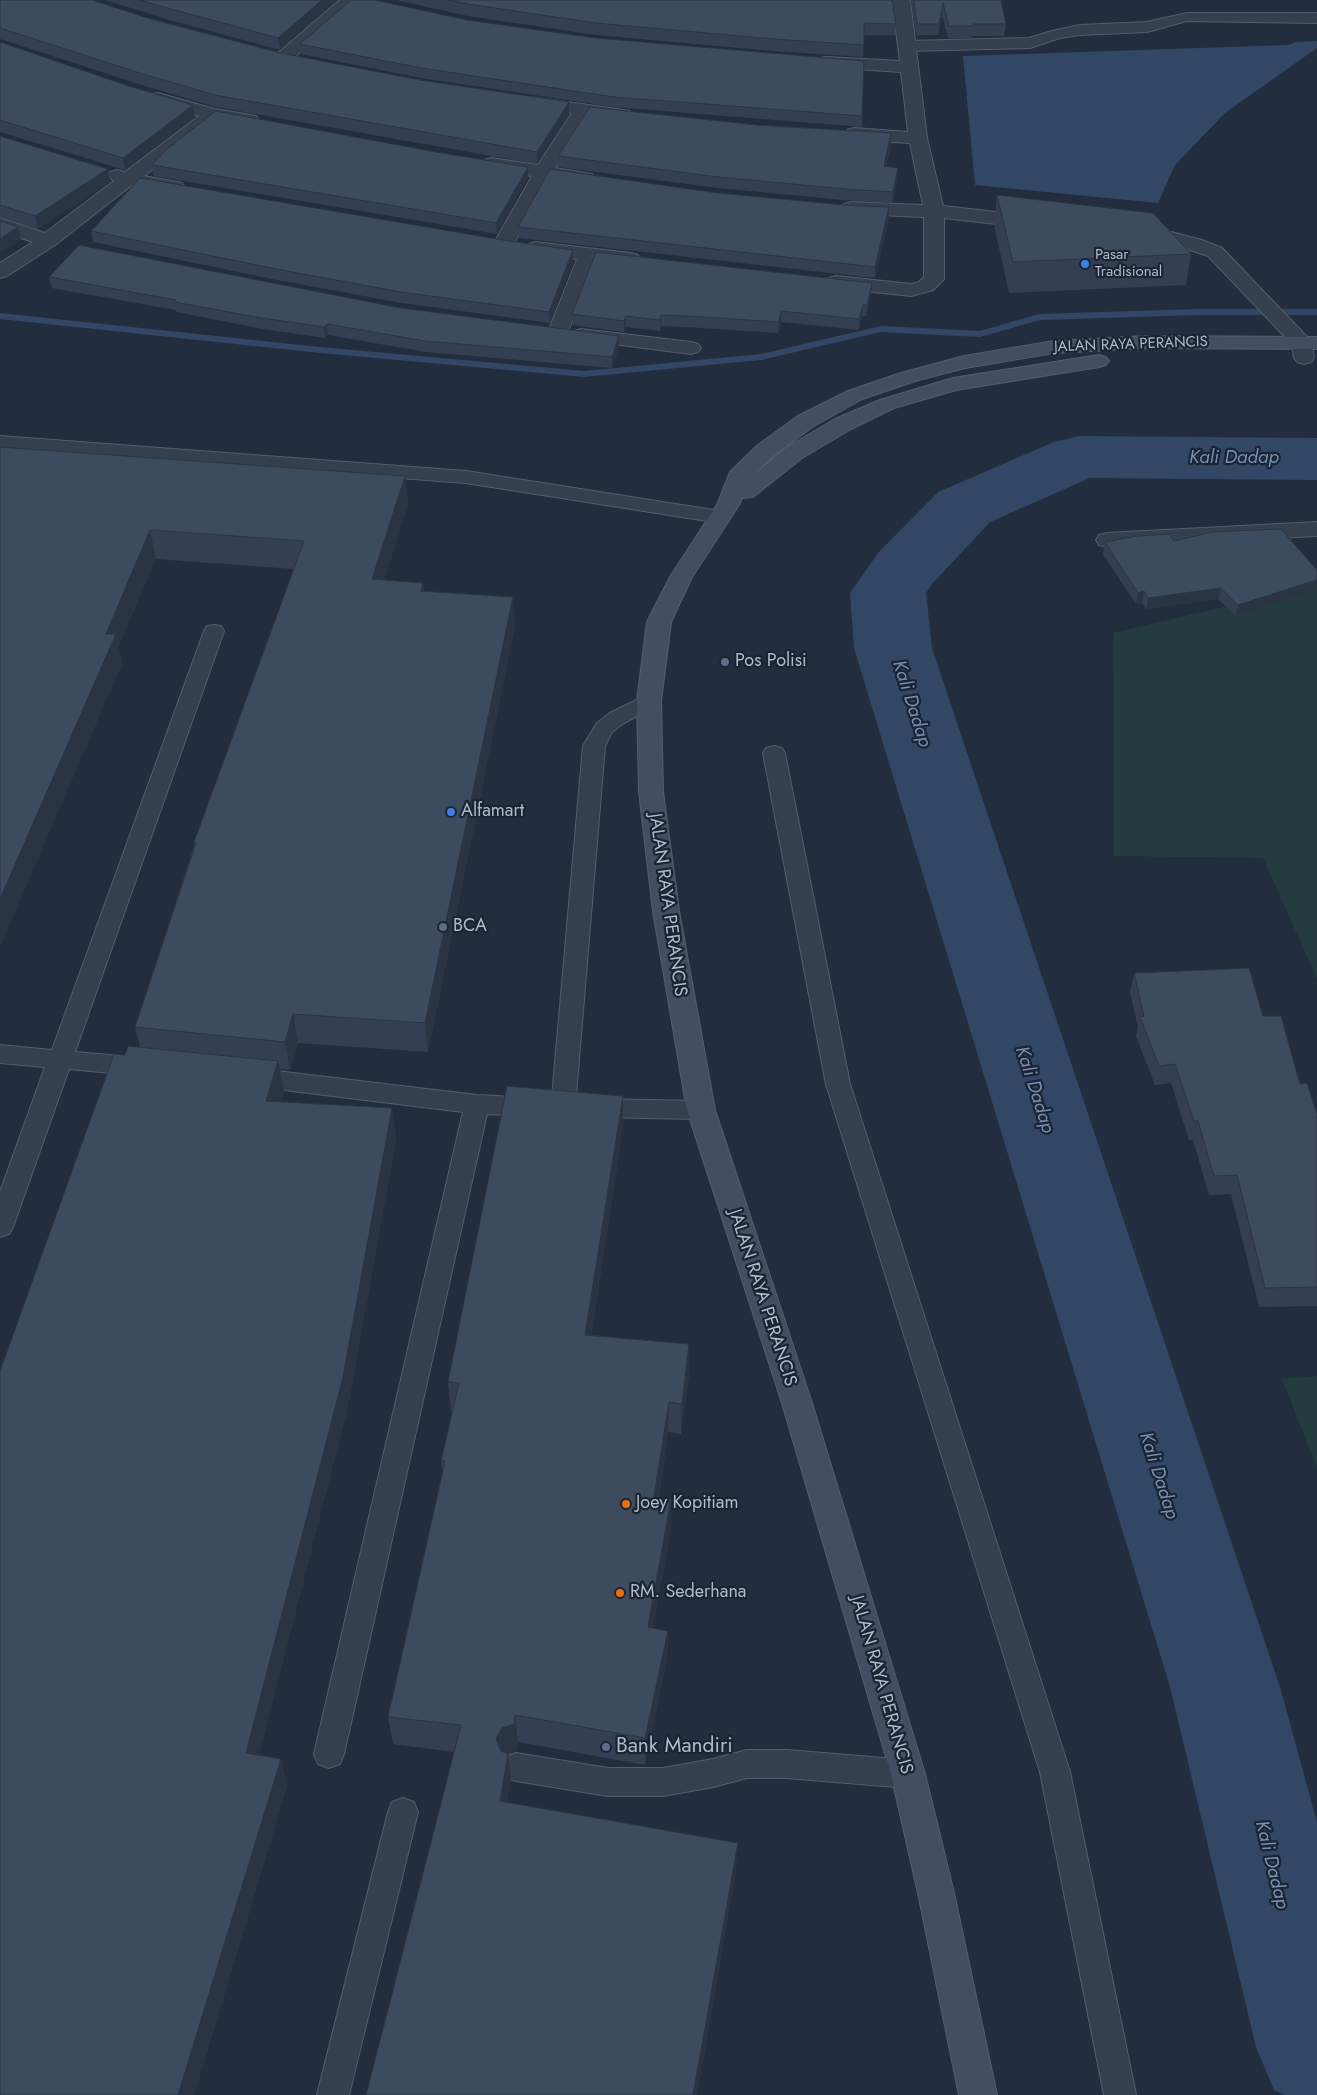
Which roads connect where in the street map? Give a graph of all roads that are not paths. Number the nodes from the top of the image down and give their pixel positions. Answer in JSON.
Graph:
{"nodes":[{"id":1,"x":350,"y":0,"type":"edge"},
{"id":2,"x":901,"y":0,"type":"edge"},
{"id":3,"x":1317,"y":18,"type":"edge"},
{"id":4,"x":908,"y":46,"type":"junction"},
{"id":5,"x":264,"y":53,"type":"edge"},
{"id":6,"x":283,"y":58,"type":"junction"},
{"id":7,"x":302,"y":61,"type":"edge"},
{"id":8,"x":812,"y":61,"type":"edge"},
{"id":9,"x":909,"y":67,"type":"junction"},
{"id":10,"x":138,"y":92,"type":"edge"},
{"id":11,"x":516,"y":100,"type":"edge"},
{"id":12,"x":583,"y":110,"type":"junction"},
{"id":13,"x":213,"y":114,"type":"junction"},
{"id":14,"x":643,"y":117,"type":"edge"},
{"id":15,"x":271,"y":124,"type":"edge"},
{"id":16,"x":833,"y":132,"type":"edge"},
{"id":17,"x":918,"y":138,"type":"junction"},
{"id":18,"x":476,"y":161,"type":"edge"},
{"id":19,"x":100,"y":170,"type":"edge"},
{"id":20,"x":543,"y":172,"type":"junction"},
{"id":21,"x":128,"y":179,"type":"junction"},
{"id":22,"x":602,"y":180,"type":"edge"},
{"id":23,"x":194,"y":190,"type":"edge"},
{"id":24,"x":834,"y":207,"type":"edge"},
{"id":25,"x":934,"y":211,"type":"junction"},
{"id":26,"x":1047,"y":223,"type":"edge"},
{"id":27,"x":0,"y":224,"type":"edge"},
{"id":28,"x":1123,"y":232,"type":"edge"},
{"id":29,"x":484,"y":240,"type":"edge"},
{"id":30,"x":48,"y":241,"type":"junction"},
{"id":31,"x":504,"y":243,"type":"junction"},
{"id":32,"x":77,"y":247,"type":"edge"},
{"id":33,"x":588,"y":255,"type":"junction"},
{"id":34,"x":647,"y":261,"type":"edge"},
{"id":35,"x":0,"y":272,"type":"edge"},
{"id":36,"x":813,"y":279,"type":"edge"},
{"id":37,"x":691,"y":348,"type":"dead end"},
{"id":38,"x":1310,"y":351,"type":"edge"},
{"id":39,"x":0,"y":442,"type":"edge"},
{"id":40,"x":724,"y":511,"type":"junction"},
{"id":41,"x":1317,"y":529,"type":"edge"},
{"id":42,"x":1107,"y":540,"type":"edge"},
{"id":43,"x":214,"y":631,"type":"dead end"},
{"id":44,"x":649,"y":701,"type":"junction"},
{"id":45,"x":774,"y":753,"type":"dead end"},
{"id":46,"x":0,"y":1054,"type":"edge"},
{"id":47,"x":60,"y":1059,"type":"junction"},
{"id":48,"x":167,"y":1069,"type":"edge"},
{"id":49,"x":225,"y":1074,"type":"edge"},
{"id":50,"x":476,"y":1104,"type":"junction"},
{"id":51,"x":563,"y":1108,"type":"junction"},
{"id":52,"x":701,"y":1110,"type":"junction"},
{"id":53,"x":0,"y":1227,"type":"edge"},
{"id":54,"x":329,"y":1754,"type":"dead end"},
{"id":55,"x":516,"y":1767,"type":"dead end"},
{"id":56,"x":908,"y":1774,"type":"junction"},
{"id":57,"x":403,"y":1812,"type":"dead end"},
{"id":58,"x":333,"y":2095,"type":"edge"},
{"id":59,"x":978,"y":2095,"type":"edge"},
{"id":60,"x":1120,"y":2095,"type":"edge"}],
"edges":[{"from":1,"to":6,"type":"street"},
{"from":2,"to":4,"type":"street"},
{"from":3,"to":4,"type":"lane"},
{"from":4,"to":9,"type":"street"},
{"from":5,"to":6,"type":"street"},
{"from":6,"to":7,"type":"street"},
{"from":8,"to":9,"type":"street"},
{"from":9,"to":17,"type":"street"},
{"from":10,"to":13,"type":"street"},
{"from":11,"to":12,"type":"street"},
{"from":12,"to":14,"type":"street"},
{"from":12,"to":20,"type":"street"},
{"from":13,"to":15,"type":"street"},
{"from":13,"to":21,"type":"street"},
{"from":16,"to":17,"type":"street"},
{"from":17,"to":25,"type":"street"},
{"from":18,"to":20,"type":"street"},
{"from":19,"to":21,"type":"street"},
{"from":20,"to":22,"type":"street"},
{"from":20,"to":31,"type":"street"},
{"from":21,"to":23,"type":"street"},
{"from":21,"to":30,"type":"street"},
{"from":24,"to":25,"type":"street"},
{"from":25,"to":26,"type":"street"},
{"from":25,"to":36,"type":"street"},
{"from":27,"to":30,"type":"street"},
{"from":28,"to":38,"type":"street"},
{"from":29,"to":31,"type":"street"},
{"from":30,"to":32,"type":"street"},
{"from":30,"to":35,"type":"street"},
{"from":31,"to":33,"type":"street"},
{"from":33,"to":34,"type":"street"},
{"from":33,"to":37,"type":"street"},
{"from":38,"to":40,"type":"street","name":"JALAN RAYA PERANCIS"},
{"from":39,"to":40,"type":"lane"},
{"from":40,"to":44,"type":"street","name":"JALAN RAYA PERANCIS"},
{"from":41,"to":42,"type":"street"},
{"from":43,"to":47,"type":"lane"},
{"from":44,"to":51,"type":"lane"},
{"from":44,"to":52,"type":"street","name":"JALAN RAYA PERANCIS"},
{"from":45,"to":60,"type":"lane"},
{"from":46,"to":47,"type":"lane"},
{"from":47,"to":48,"type":"lane"},
{"from":47,"to":53,"type":"lane"},
{"from":49,"to":50,"type":"lane"},
{"from":50,"to":51,"type":"lane"},
{"from":50,"to":54,"type":"lane"},
{"from":51,"to":52,"type":"lane"},
{"from":52,"to":56,"type":"street","name":"JALAN RAYA PERANCIS"},
{"from":55,"to":56,"type":"lane"},
{"from":56,"to":59,"type":"street","name":"JALAN RAYA PERANCIS"},
{"from":57,"to":58,"type":"lane"}]}
